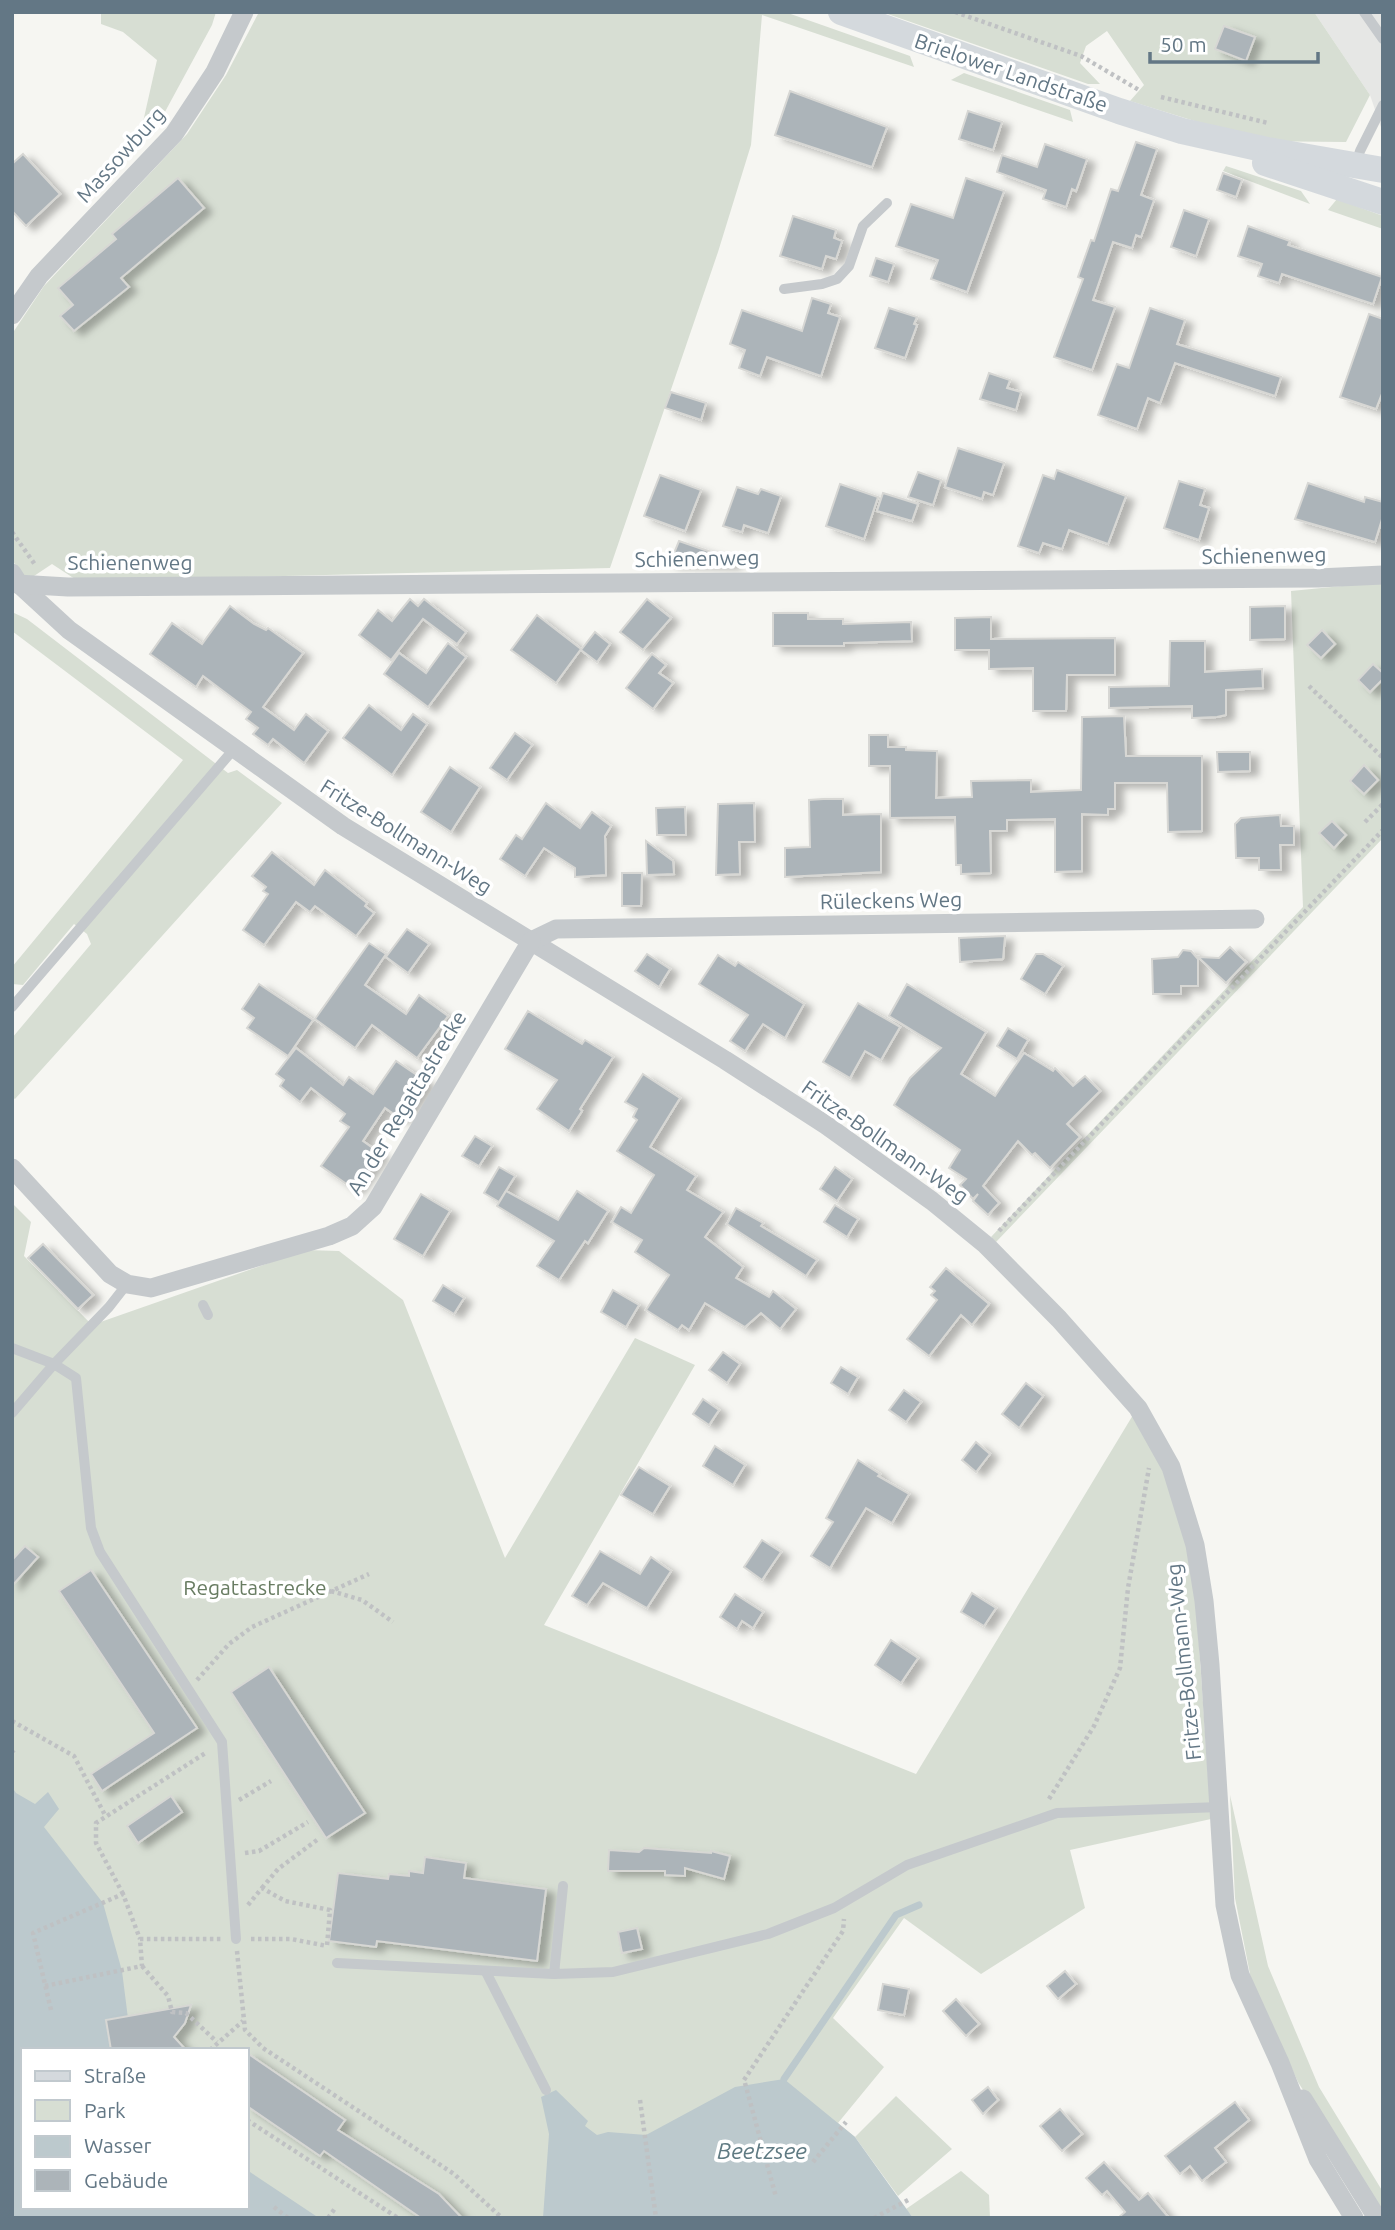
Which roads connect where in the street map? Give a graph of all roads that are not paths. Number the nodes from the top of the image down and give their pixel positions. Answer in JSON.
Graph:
{"nodes":[{"id":1,"x":244,"y":12,"type":"edge"},
{"id":2,"x":841,"y":12,"type":"edge"},
{"id":3,"x":1364,"y":12,"type":"edge"},
{"id":4,"x":1383,"y":39,"type":"edge"},
{"id":5,"x":1383,"y":106,"type":"edge"},
{"id":6,"x":1182,"y":131,"type":"junction"},
{"id":7,"x":1356,"y":165,"type":"junction"},
{"id":8,"x":1383,"y":170,"type":"edge"},
{"id":9,"x":1383,"y":202,"type":"edge"},
{"id":10,"x":887,"y":203,"type":"dead end"},
{"id":11,"x":784,"y":289,"type":"dead end"},
{"id":12,"x":12,"y":315,"type":"edge"},
{"id":13,"x":1383,"y":575,"type":"edge"},
{"id":14,"x":14,"y":580,"type":"edge"},
{"id":15,"x":234,"y":749,"type":"junction"},
{"id":16,"x":1255,"y":919,"type":"dead end"},
{"id":17,"x":531,"y":941,"type":"junction"},
{"id":18,"x":12,"y":1007,"type":"edge"},
{"id":19,"x":12,"y":1168,"type":"edge"},
{"id":20,"x":127,"y":1284,"type":"junction"},
{"id":21,"x":203,"y":1305,"type":"dead end"},
{"id":22,"x":208,"y":1315,"type":"dead end"},
{"id":23,"x":12,"y":1348,"type":"edge"},
{"id":24,"x":54,"y":1364,"type":"junction"},
{"id":25,"x":12,"y":1413,"type":"edge"},
{"id":26,"x":1221,"y":1807,"type":"junction"},
{"id":27,"x":563,"y":1886,"type":"dead end"},
{"id":28,"x":236,"y":1939,"type":"road end"},
{"id":29,"x":337,"y":1963,"type":"road end"},
{"id":30,"x":486,"y":1972,"type":"junction"},
{"id":31,"x":554,"y":1974,"type":"junction"},
{"id":32,"x":1280,"y":2063,"type":"junction"},
{"id":33,"x":546,"y":2090,"type":"dead end"},
{"id":34,"x":1354,"y":2218,"type":"edge"},
{"id":35,"x":1377,"y":2218,"type":"edge"}],
"edges":[{"from":1,"to":12,"type":"street","name":"Massowburg"},
{"from":2,"to":6,"type":"main road","name":"Brielower Landstraße"},
{"from":3,"to":4,"type":"lane"},
{"from":5,"to":7,"type":"lane"},
{"from":6,"to":7,"type":"main road","name":"Brielower Landstraße"},
{"from":6,"to":9,"type":"main road","name":"Brielower Landstraße"},
{"from":7,"to":8,"type":"main road","name":"Brielower Landstraße"},
{"from":10,"to":11,"type":"lane"},
{"from":13,"to":14,"type":"street","name":"Schienenweg"},
{"from":14,"to":15,"type":"street","name":"Fritze-Bollmann-Weg"},
{"from":15,"to":17,"type":"street","name":"Fritze-Bollmann-Weg"},
{"from":15,"to":18,"type":"lane"},
{"from":16,"to":17,"type":"street","name":"Rüleckens Weg"},
{"from":17,"to":20,"type":"street","name":"An der Regattastrecke"},
{"from":17,"to":26,"type":"street","name":"Fritze-Bollmann-Weg"},
{"from":19,"to":20,"type":"street"},
{"from":20,"to":24,"type":"lane"},
{"from":21,"to":22,"type":"lane"},
{"from":23,"to":24,"type":"lane"},
{"from":24,"to":25,"type":"lane"},
{"from":24,"to":28,"type":"lane"},
{"from":26,"to":31,"type":"lane"},
{"from":26,"to":32,"type":"street","name":"Fritze-Bollmann-Weg"},
{"from":27,"to":31,"type":"lane"},
{"from":29,"to":30,"type":"lane"},
{"from":30,"to":31,"type":"lane"},
{"from":30,"to":33,"type":"lane"},
{"from":32,"to":34,"type":"street","name":"Fritze-Bollmann-Weg"},
{"from":32,"to":35,"type":"street","name":"Fritze-Bollmann-Weg"}]}
